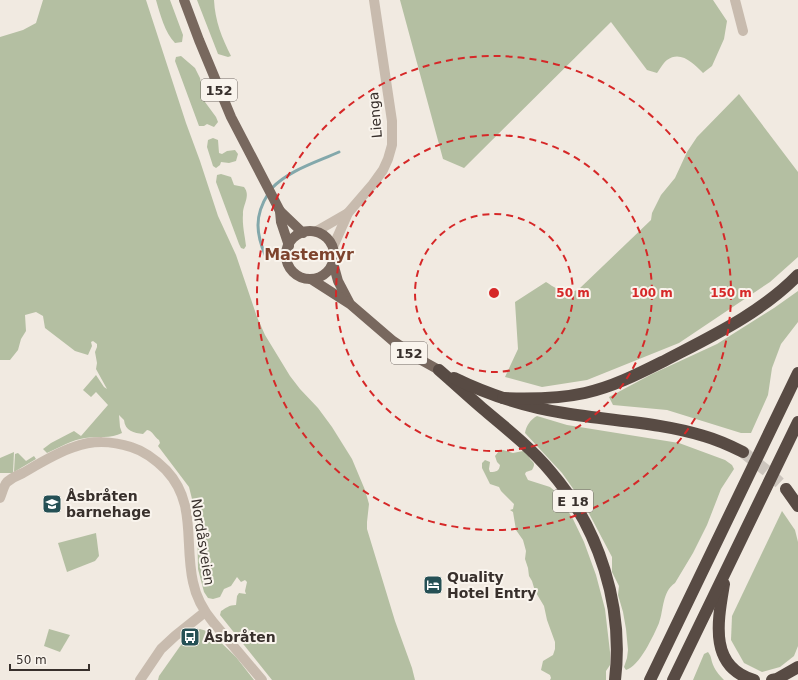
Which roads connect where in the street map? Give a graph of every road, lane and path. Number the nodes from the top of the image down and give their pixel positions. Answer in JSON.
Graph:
{"nodes":[{"id":1,"x":184,"y":0,"type":"edge"},
{"id":2,"x":374,"y":0,"type":"edge"},
{"id":3,"x":735,"y":0,"type":"edge"},
{"id":4,"x":743,"y":31,"type":"dead end"},
{"id":5,"x":280,"y":211,"type":"junction"},
{"id":6,"x":348,"y":213,"type":"junction"},
{"id":7,"x":303,"y":232,"type":"junction"},
{"id":8,"x":314,"y":232,"type":"junction"},
{"id":9,"x":289,"y":246,"type":"junction"},
{"id":10,"x":332,"y":247,"type":"junction"},
{"id":11,"x":333,"y":263,"type":"junction"},
{"id":12,"x":798,"y":275,"type":"edge"},
{"id":13,"x":311,"y":279,"type":"junction"},
{"id":14,"x":350,"y":304,"type":"junction"},
{"id":15,"x":439,"y":370,"type":"junction"},
{"id":16,"x":798,"y":373,"type":"edge"},
{"id":17,"x":503,"y":398,"type":"junction"},
{"id":18,"x":798,"y":422,"type":"edge"},
{"id":19,"x":743,"y":452,"type":"tunnel mouth"},
{"id":20,"x":3,"y":482,"type":"edge"},
{"id":21,"x":786,"y":489,"type":"tunnel mouth"},
{"id":22,"x":0,"y":498,"type":"edge"},
{"id":23,"x":798,"y":506,"type":"edge"},
{"id":24,"x":726,"y":573,"type":"junction"},
{"id":25,"x":205,"y":612,"type":"junction"},
{"id":26,"x":798,"y":667,"type":"edge"},
{"id":27,"x":798,"y":672,"type":"edge"},
{"id":28,"x":140,"y":680,"type":"edge"},
{"id":29,"x":262,"y":680,"type":"edge"},
{"id":30,"x":615,"y":680,"type":"edge"},
{"id":31,"x":650,"y":680,"type":"edge"},
{"id":32,"x":673,"y":680,"type":"edge"},
{"id":33,"x":754,"y":680,"type":"edge"},
{"id":34,"x":772,"y":680,"type":"edge"},
{"id":35,"x":793,"y":680,"type":"edge"}],
"edges":[{"from":1,"to":5,"type":"main road","number":"152"},
{"from":2,"to":6,"type":"street","name":"Lienga"},
{"from":3,"to":4,"type":"street"},
{"from":5,"to":7,"type":"main road","number":"152"},
{"from":5,"to":9,"type":"main road","number":"152"},
{"from":6,"to":8,"type":"street","name":"Lienga"},
{"from":6,"to":10,"type":"street","name":"Lienga"},
{"from":7,"to":8,"type":"main road"},
{"from":7,"to":9,"type":"main road"},
{"from":8,"to":10,"type":"main road"},
{"from":9,"to":13,"type":"main road","number":"152"},
{"from":10,"to":11,"type":"main road","number":"152"},
{"from":11,"to":13,"type":"main road"},
{"from":11,"to":14,"type":"main road","number":"152"},
{"from":12,"to":17,"type":"highway"},
{"from":13,"to":14,"type":"main road","number":"152"},
{"from":14,"to":15,"type":"main road","number":"152"},
{"from":15,"to":17,"type":"highway"},
{"from":15,"to":30,"type":"highway","number":"E 18"},
{"from":16,"to":31,"type":"highway"},
{"from":17,"to":19,"type":"highway"},
{"from":18,"to":24,"type":"highway"},
{"from":20,"to":22,"type":"street","name":"Nordåsveien"},
{"from":20,"to":25,"type":"street","name":"Nordåsveien"},
{"from":21,"to":23,"type":"highway"},
{"from":24,"to":32,"type":"highway"},
{"from":24,"to":33,"type":"highway"},
{"from":25,"to":28,"type":"street"},
{"from":25,"to":29,"type":"street","name":"Nordåsveien"},
{"from":26,"to":34,"type":"highway"},
{"from":27,"to":35,"type":"highway"}]}
